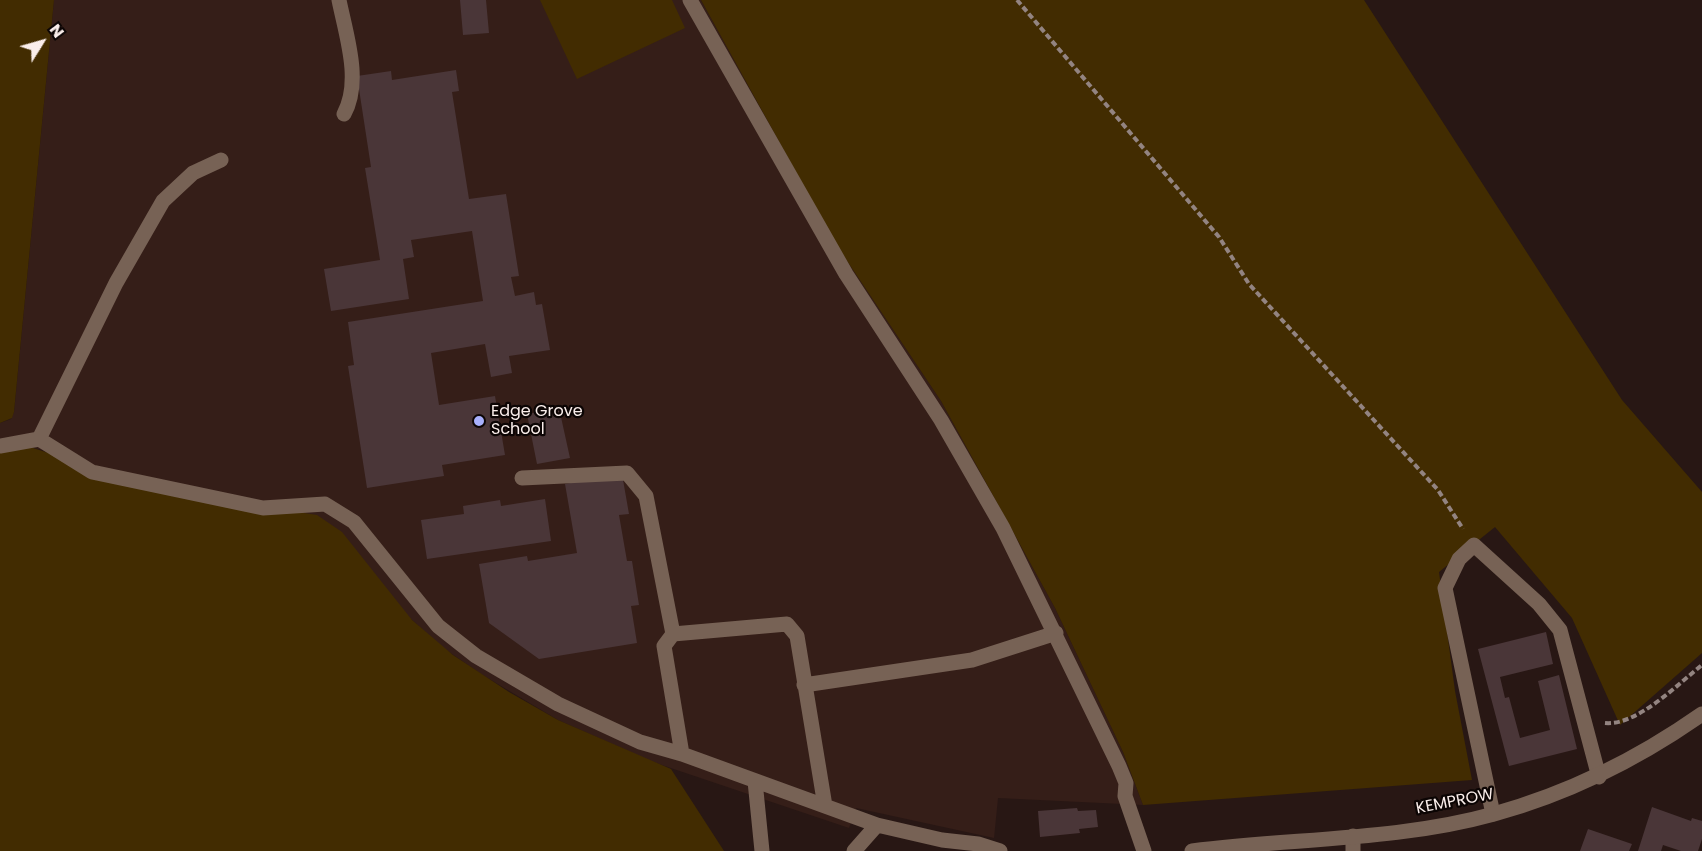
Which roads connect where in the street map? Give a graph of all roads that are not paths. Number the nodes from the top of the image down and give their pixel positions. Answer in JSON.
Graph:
{"nodes":[{"id":1,"x":339,"y":0,"type":"edge"},
{"id":2,"x":690,"y":0,"type":"edge"},
{"id":3,"x":344,"y":114,"type":"dead end"},
{"id":4,"x":221,"y":160,"type":"dead end"},
{"id":5,"x":39,"y":439,"type":"junction"},
{"id":6,"x":0,"y":446,"type":"edge"},
{"id":7,"x":522,"y":478,"type":"dead end"},
{"id":8,"x":1056,"y":633,"type":"junction"},
{"id":9,"x":673,"y":634,"type":"junction"},
{"id":10,"x":804,"y":685,"type":"junction"},
{"id":11,"x":1702,"y":714,"type":"edge"},
{"id":12,"x":682,"y":754,"type":"junction"},
{"id":13,"x":1599,"y":777,"type":"junction"},
{"id":14,"x":755,"y":781,"type":"junction"},
{"id":15,"x":825,"y":806,"type":"junction"},
{"id":16,"x":1493,"y":814,"type":"junction"},
{"id":17,"x":878,"y":825,"type":"junction"},
{"id":18,"x":1353,"y":843,"type":"edge"},
{"id":19,"x":943,"y":845,"type":"edge"},
{"id":20,"x":1231,"y":848,"type":"edge"},
{"id":21,"x":762,"y":851,"type":"edge"},
{"id":22,"x":854,"y":851,"type":"edge"},
{"id":23,"x":1000,"y":851,"type":"edge"},
{"id":24,"x":1144,"y":851,"type":"edge"},
{"id":25,"x":1192,"y":851,"type":"edge"}],
"edges":[{"from":1,"to":3,"type":"street"},
{"from":2,"to":8,"type":"street"},
{"from":4,"to":5,"type":"street"},
{"from":5,"to":6,"type":"street"},
{"from":5,"to":12,"type":"street"},
{"from":7,"to":9,"type":"street"},
{"from":8,"to":10,"type":"street"},
{"from":8,"to":24,"type":"street"},
{"from":9,"to":10,"type":"street"},
{"from":9,"to":12,"type":"street"},
{"from":10,"to":15,"type":"street"},
{"from":11,"to":13,"type":"street","name":"KEMPROW"},
{"from":12,"to":14,"type":"street"},
{"from":13,"to":16,"type":"street","name":"KEMPROW"},
{"from":13,"to":16,"type":"street"},
{"from":14,"to":15,"type":"street"},
{"from":14,"to":21,"type":"street"},
{"from":15,"to":17,"type":"street"},
{"from":16,"to":18,"type":"street","name":"KEMPROW"},
{"from":17,"to":19,"type":"street"},
{"from":17,"to":22,"type":"street"},
{"from":18,"to":20,"type":"street","name":"KEMPROW"},
{"from":19,"to":23,"type":"street"},
{"from":20,"to":25,"type":"street","name":"KEMPROW"}]}
